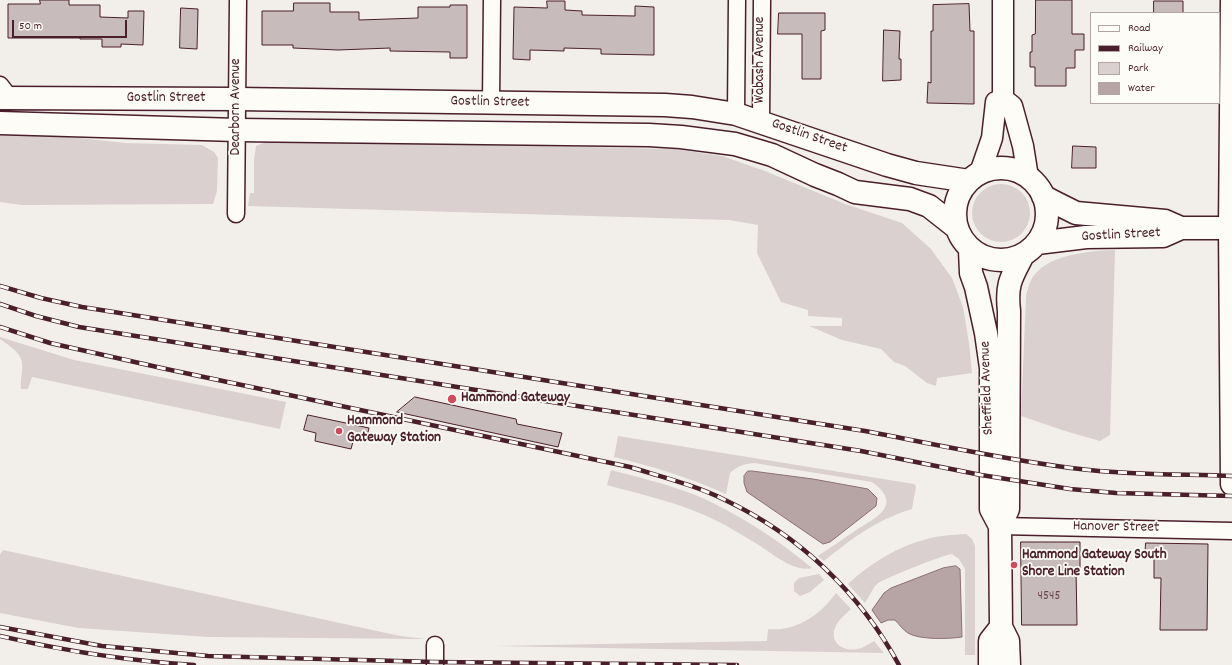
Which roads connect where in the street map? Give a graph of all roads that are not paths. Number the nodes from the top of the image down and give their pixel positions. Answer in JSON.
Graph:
{"nodes":[{"id":1,"x":238,"y":0,"type":"edge"},
{"id":2,"x":492,"y":0,"type":"edge"},
{"id":3,"x":737,"y":0,"type":"edge"},
{"id":4,"x":762,"y":0,"type":"edge"},
{"id":5,"x":1003,"y":0,"type":"edge"},
{"id":6,"x":1232,"y":0,"type":"edge"},
{"id":7,"x":3,"y":93,"type":"edge"},
{"id":8,"x":237,"y":99,"type":"junction"},
{"id":9,"x":1003,"y":99,"type":"junction"},
{"id":10,"x":491,"y":103,"type":"junction"},
{"id":11,"x":736,"y":114,"type":"junction"},
{"id":12,"x":761,"y":121,"type":"junction"},
{"id":13,"x":0,"y":123,"type":"edge"},
{"id":14,"x":237,"y":130,"type":"junction"},
{"id":15,"x":974,"y":177,"type":"junction"},
{"id":16,"x":1028,"y":177,"type":"junction"},
{"id":17,"x":855,"y":192,"type":"junction"},
{"id":18,"x":1043,"y":196,"type":"junction"},
{"id":19,"x":236,"y":214,"type":"dead end"},
{"id":20,"x":956,"y":228,"type":"junction"},
{"id":21,"x":1181,"y":228,"type":"junction"},
{"id":22,"x":1231,"y":228,"type":"edge"},
{"id":23,"x":1030,"y":249,"type":"junction"},
{"id":24,"x":970,"y":250,"type":"junction"},
{"id":25,"x":971,"y":273,"type":"junction"},
{"id":26,"x":1232,"y":484,"type":"edge"},
{"id":27,"x":1000,"y":526,"type":"junction"},
{"id":28,"x":1232,"y":531,"type":"edge"},
{"id":29,"x":1001,"y":627,"type":"junction"},
{"id":30,"x":435,"y":645,"type":"dead end"},
{"id":31,"x":435,"y":665,"type":"edge"},
{"id":32,"x":990,"y":665,"type":"edge"},
{"id":33,"x":1008,"y":665,"type":"edge"}],
"edges":[{"from":1,"to":8,"type":"street","name":"Dearborn Avenue"},
{"from":2,"to":10,"type":"street"},
{"from":3,"to":11,"type":"street","name":"Wabash Avenue"},
{"from":4,"to":12,"type":"street","name":"Wabash Avenue"},
{"from":5,"to":9,"type":"street"},
{"from":6,"to":22,"type":"main road"},
{"from":7,"to":8,"type":"main road","name":"Gostlin Street"},
{"from":8,"to":10,"type":"main road","name":"Gostlin Street"},
{"from":8,"to":14,"type":"street","name":"Dearborn Avenue"},
{"from":9,"to":15,"type":"street"},
{"from":9,"to":16,"type":"street"},
{"from":10,"to":11,"type":"main road","name":"Gostlin Street"},
{"from":11,"to":12,"type":"main road","name":"Gostlin Street"},
{"from":12,"to":15,"type":"main road","name":"Gostlin Street"},
{"from":13,"to":14,"type":"main road","name":"Gostlin Street"},
{"from":14,"to":17,"type":"main road","name":"Gostlin Street"},
{"from":14,"to":19,"type":"street","name":"Dearborn Avenue"},
{"from":15,"to":16,"type":"main road"},
{"from":15,"to":20,"type":"main road"},
{"from":16,"to":18,"type":"main road"},
{"from":17,"to":20,"type":"main road","name":"Gostlin Street"},
{"from":17,"to":25,"type":"main road"},
{"from":18,"to":21,"type":"main road","name":"Gostlin Street"},
{"from":18,"to":23,"type":"main road"},
{"from":20,"to":24,"type":"main road"},
{"from":21,"to":22,"type":"main road","name":"Gostlin Street"},
{"from":21,"to":23,"type":"main road","name":"Gostlin Street"},
{"from":22,"to":26,"type":"main road"},
{"from":23,"to":24,"type":"main road"},
{"from":23,"to":27,"type":"main road","name":"Sheffield Avenue"},
{"from":24,"to":25,"type":"main road","name":"Sheffield Avenue"},
{"from":25,"to":27,"type":"main road","name":"Sheffield Avenue"},
{"from":27,"to":28,"type":"street","name":"Hanover Street"},
{"from":27,"to":29,"type":"main road","name":"Sheffield Avenue"},
{"from":29,"to":32,"type":"main road"},
{"from":29,"to":33,"type":"main road","name":"Sheffield Avenue"},
{"from":30,"to":31,"type":"street"}]}
